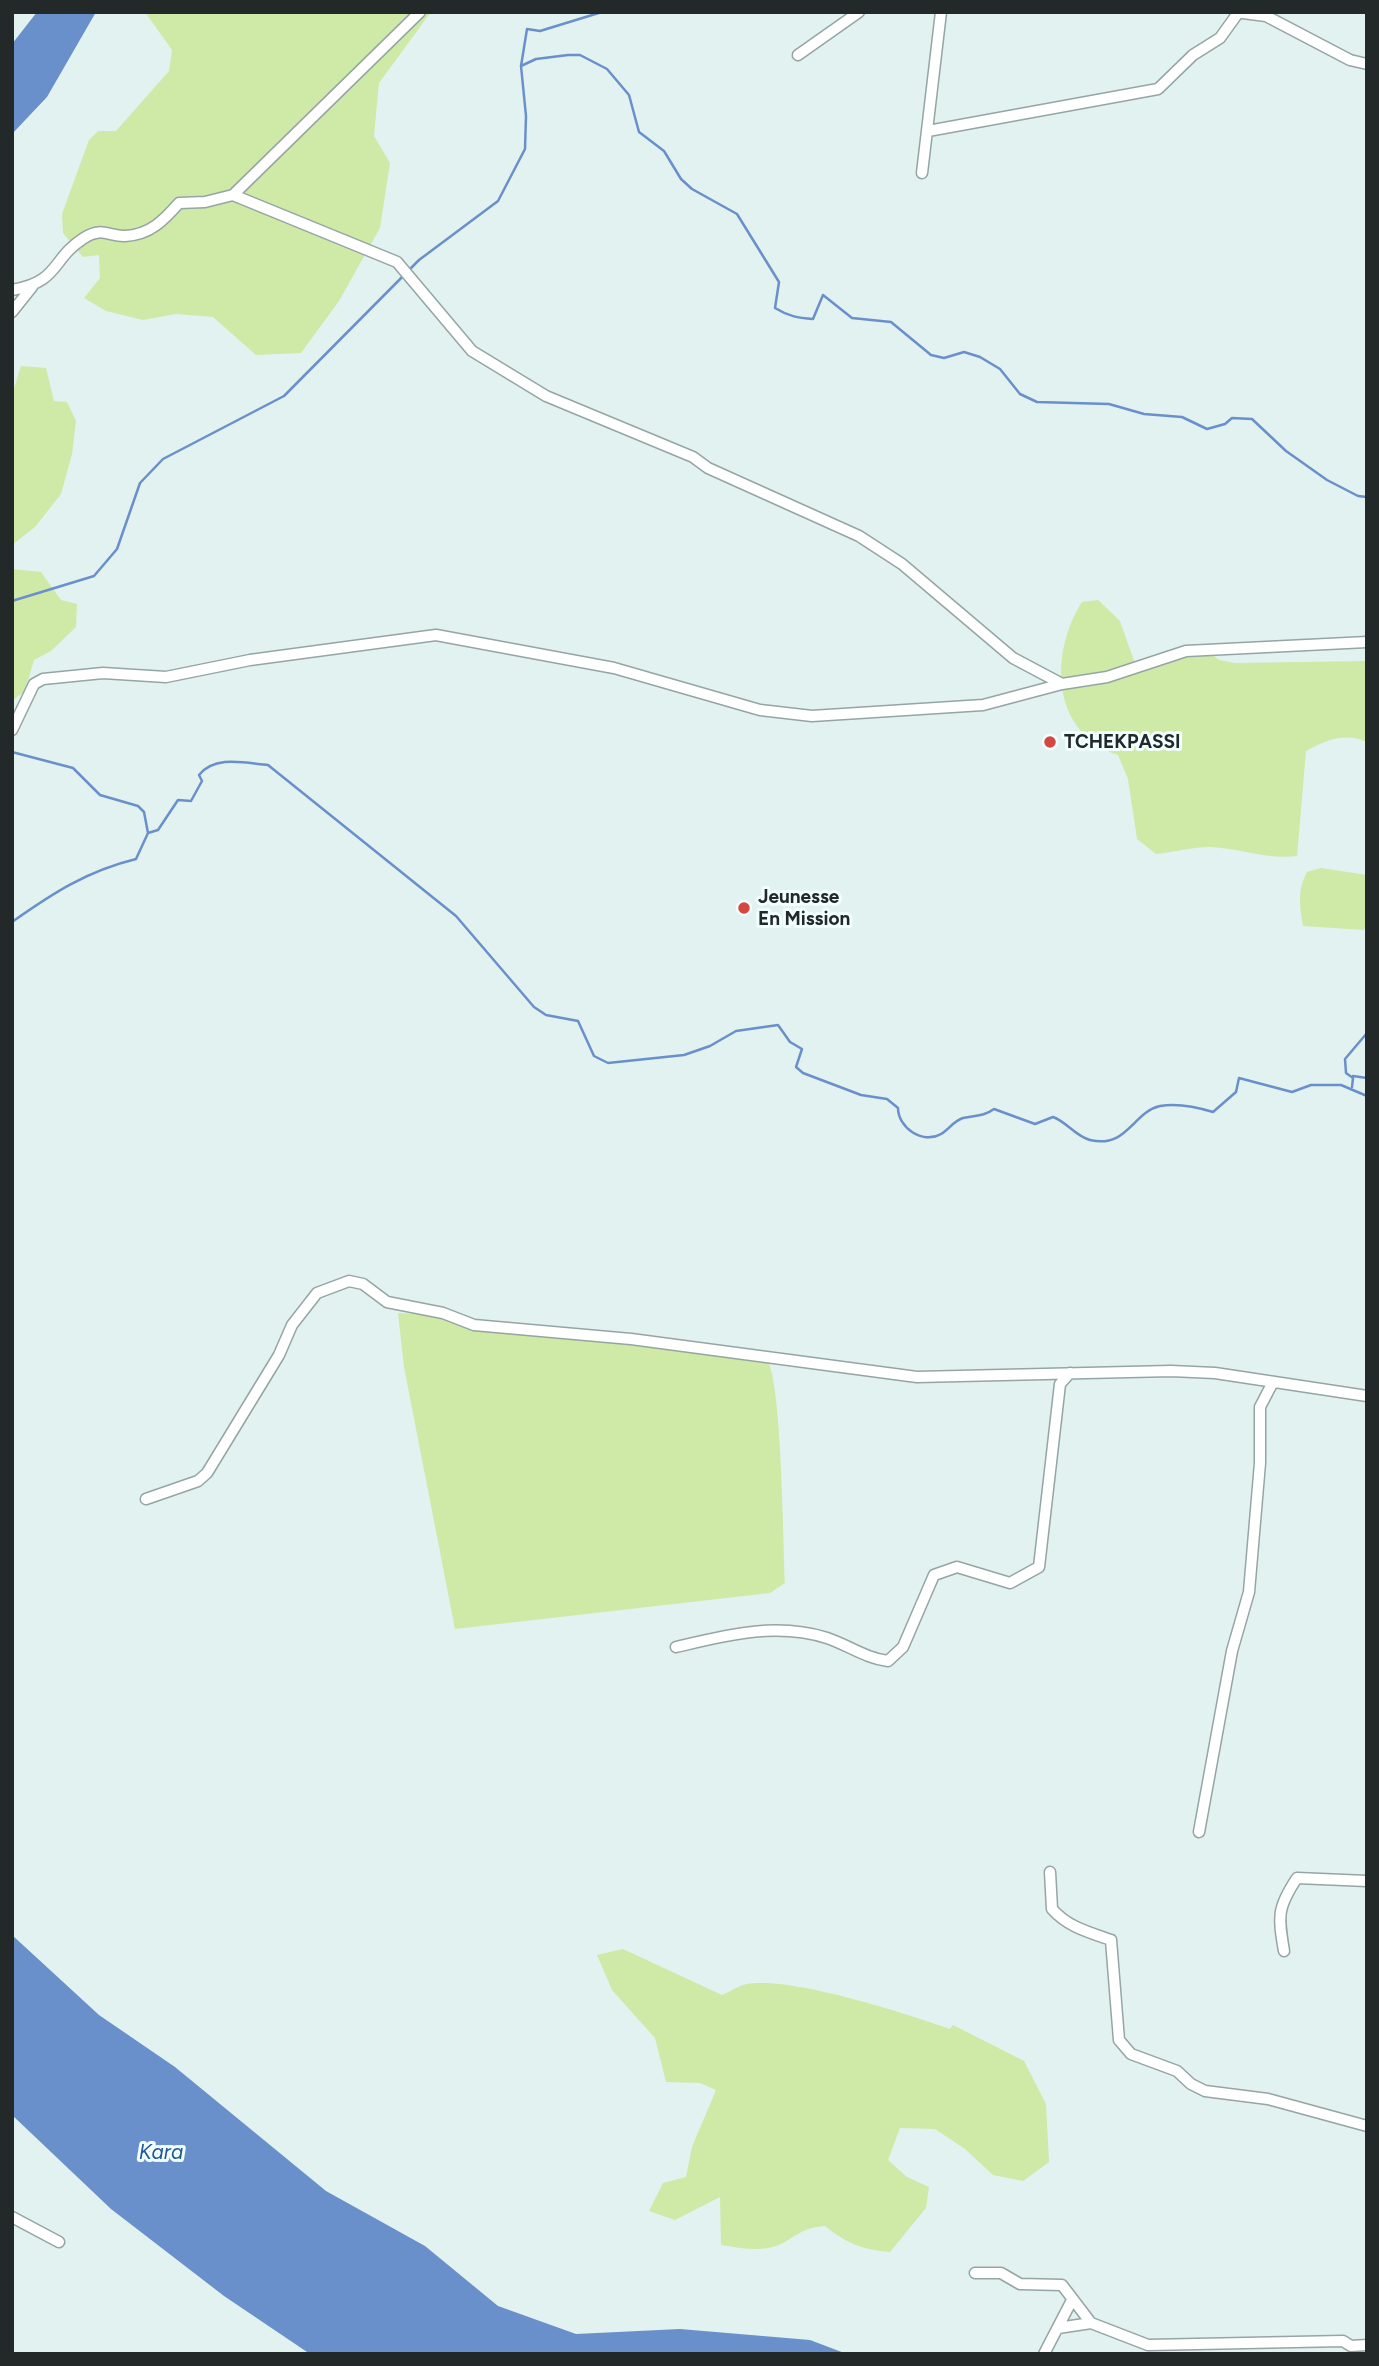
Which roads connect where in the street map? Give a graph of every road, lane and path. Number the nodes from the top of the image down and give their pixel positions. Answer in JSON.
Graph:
{"nodes":[{"id":1,"x":420,"y":12,"type":"edge"},
{"id":2,"x":859,"y":12,"type":"edge"},
{"id":3,"x":941,"y":12,"type":"edge"},
{"id":4,"x":1237,"y":13,"type":"edge"},
{"id":5,"x":798,"y":55,"type":"dead end"},
{"id":6,"x":1367,"y":64,"type":"edge"},
{"id":7,"x":928,"y":131,"type":"junction"},
{"id":8,"x":922,"y":173,"type":"dead end"},
{"id":9,"x":233,"y":195,"type":"junction"},
{"id":10,"x":32,"y":287,"type":"junction"},
{"id":11,"x":12,"y":290,"type":"edge"},
{"id":12,"x":12,"y":312,"type":"edge"},
{"id":13,"x":1367,"y":642,"type":"edge"},
{"id":14,"x":1062,"y":684,"type":"junction"},
{"id":15,"x":12,"y":730,"type":"edge"},
{"id":16,"x":1070,"y":1373,"type":"junction"},
{"id":17,"x":1273,"y":1382,"type":"junction"},
{"id":18,"x":1367,"y":1396,"type":"edge"},
{"id":19,"x":146,"y":1499,"type":"dead end"},
{"id":20,"x":676,"y":1647,"type":"dead end"},
{"id":21,"x":1199,"y":1832,"type":"dead end"},
{"id":22,"x":1050,"y":1872,"type":"dead end"},
{"id":23,"x":1367,"y":1881,"type":"edge"},
{"id":24,"x":1284,"y":1951,"type":"dead end"},
{"id":25,"x":1367,"y":2126,"type":"edge"},
{"id":26,"x":12,"y":2217,"type":"edge"},
{"id":27,"x":59,"y":2242,"type":"dead end"},
{"id":28,"x":975,"y":2273,"type":"dead end"},
{"id":29,"x":1072,"y":2300,"type":"junction"},
{"id":30,"x":1091,"y":2323,"type":"junction"},
{"id":31,"x":1058,"y":2328,"type":"junction"},
{"id":32,"x":1367,"y":2346,"type":"edge"},
{"id":33,"x":1044,"y":2354,"type":"edge"}],
"edges":[{"from":1,"to":9,"type":"street"},
{"from":2,"to":5,"type":"street"},
{"from":3,"to":7,"type":"street"},
{"from":4,"to":6,"type":"street"},
{"from":4,"to":7,"type":"street"},
{"from":7,"to":8,"type":"street"},
{"from":9,"to":10,"type":"street"},
{"from":9,"to":14,"type":"street"},
{"from":10,"to":11,"type":"street"},
{"from":10,"to":12,"type":"street"},
{"from":13,"to":14,"type":"street"},
{"from":14,"to":15,"type":"street"},
{"from":16,"to":17,"type":"street"},
{"from":16,"to":19,"type":"street"},
{"from":16,"to":20,"type":"street"},
{"from":17,"to":18,"type":"street"},
{"from":17,"to":21,"type":"street"},
{"from":22,"to":25,"type":"street"},
{"from":23,"to":24,"type":"street"},
{"from":26,"to":27,"type":"street"},
{"from":28,"to":29,"type":"street"},
{"from":29,"to":30,"type":"street"},
{"from":29,"to":31,"type":"street"},
{"from":30,"to":31,"type":"street"},
{"from":30,"to":32,"type":"street"},
{"from":31,"to":33,"type":"street"}]}
